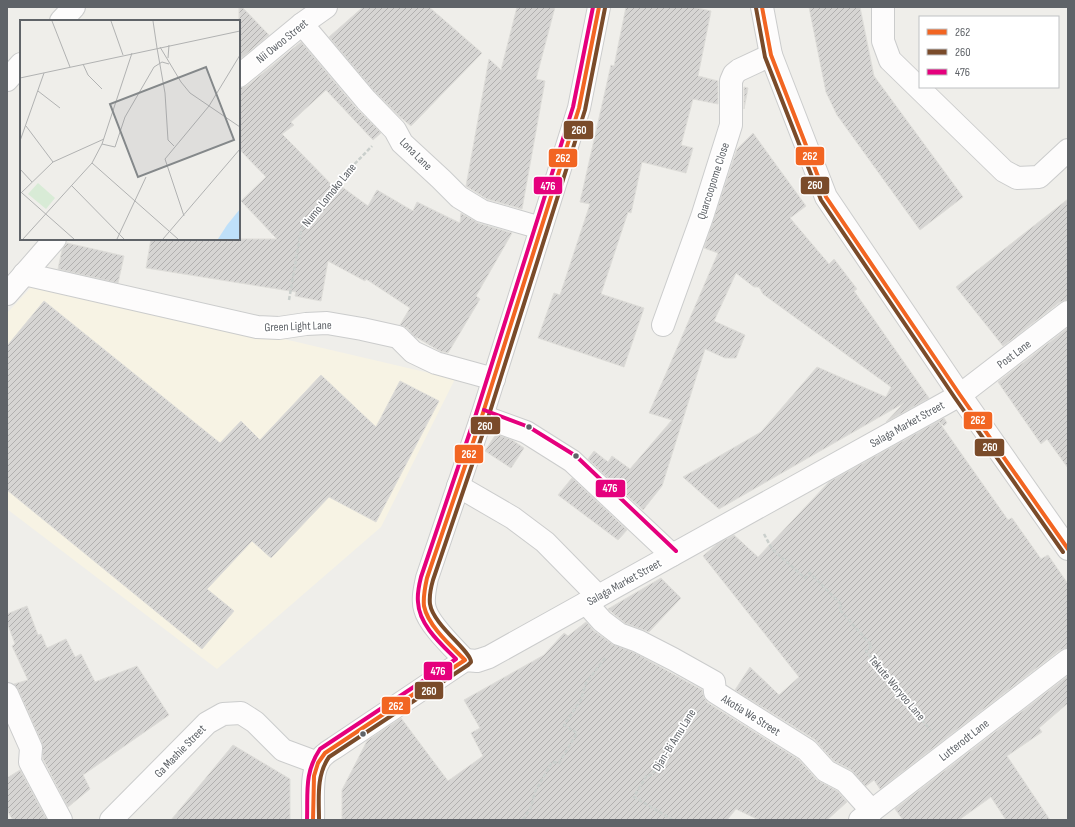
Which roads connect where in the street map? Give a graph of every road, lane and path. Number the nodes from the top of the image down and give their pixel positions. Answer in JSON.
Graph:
{"nodes":[{"id":1,"x":74,"y":7,"type":"edge"},
{"id":2,"x":326,"y":7,"type":"edge"},
{"id":3,"x":599,"y":7,"type":"edge"},
{"id":4,"x":762,"y":7,"type":"edge"},
{"id":5,"x":882,"y":7,"type":"edge"},
{"id":6,"x":62,"y":20,"type":"edge"},
{"id":7,"x":302,"y":24,"type":"junction"},
{"id":8,"x":771,"y":55,"type":"junction"},
{"id":9,"x":20,"y":65,"type":"edge"},
{"id":10,"x":240,"y":75,"type":"edge"},
{"id":11,"x":7,"y":80,"type":"edge"},
{"id":12,"x":395,"y":130,"type":"junction"},
{"id":13,"x":1068,"y":150,"type":"edge"},
{"id":14,"x":541,"y":228,"type":"junction"},
{"id":15,"x":54,"y":240,"type":"edge"},
{"id":16,"x":24,"y":274,"type":"junction"},
{"id":17,"x":7,"y":294,"type":"edge"},
{"id":18,"x":289,"y":300,"type":"dead end"},
{"id":19,"x":1068,"y":312,"type":"edge"},
{"id":20,"x":663,"y":325,"type":"dead end"},
{"id":21,"x":494,"y":379,"type":"junction"},
{"id":22,"x":960,"y":395,"type":"junction"},
{"id":23,"x":482,"y":416,"type":"junction"},
{"id":24,"x":458,"y":486,"type":"junction"},
{"id":25,"x":752,"y":511,"type":"junction"},
{"id":26,"x":1068,"y":549,"type":"edge"},
{"id":27,"x":672,"y":555,"type":"junction"},
{"id":28,"x":592,"y":600,"type":"junction"},
{"id":29,"x":619,"y":634,"type":"junction"},
{"id":30,"x":465,"y":660,"type":"junction"},
{"id":31,"x":1068,"y":660,"type":"edge"},
{"id":32,"x":714,"y":682,"type":"junction"},
{"id":33,"x":7,"y":694,"type":"edge"},
{"id":34,"x":946,"y":754,"type":"junction"},
{"id":35,"x":318,"y":763,"type":"junction"},
{"id":36,"x":866,"y":816,"type":"edge"},
{"id":37,"x":61,"y":820,"type":"edge"},
{"id":38,"x":111,"y":820,"type":"edge"},
{"id":39,"x":313,"y":820,"type":"edge"},
{"id":40,"x":523,"y":820,"type":"edge"},
{"id":41,"x":673,"y":820,"type":"edge"}],
"edges":[{"from":1,"to":6,"type":"street"},
{"from":2,"to":7,"type":"street","name":"Nii Owoo Street"},
{"from":3,"to":14,"type":"street"},
{"from":4,"to":8,"type":"street"},
{"from":5,"to":13,"type":"street"},
{"from":7,"to":10,"type":"street","name":"Nii Owoo Street"},
{"from":7,"to":12,"type":"street","name":"Lona Lane"},
{"from":8,"to":20,"type":"street","name":"Quarcoopome Close"},
{"from":8,"to":22,"type":"street"},
{"from":9,"to":11,"type":"street"},
{"from":12,"to":14,"type":"street","name":"Lona Lane"},
{"from":12,"to":18,"type":"path","name":"Numo Lomoko Lane"},
{"from":14,"to":21,"type":"street"},
{"from":15,"to":16,"type":"street"},
{"from":16,"to":17,"type":"street"},
{"from":16,"to":21,"type":"street","name":"Green Light Lane"},
{"from":19,"to":22,"type":"street","name":"Post Lane"},
{"from":21,"to":23,"type":"street"},
{"from":22,"to":25,"type":"street","name":"Salaga Market Street"},
{"from":22,"to":26,"type":"street"},
{"from":23,"to":24,"type":"street"},
{"from":23,"to":27,"type":"street"},
{"from":24,"to":28,"type":"street","name":"Akotia We Street"},
{"from":24,"to":30,"type":"street"},
{"from":25,"to":27,"type":"street","name":"Salaga Market Street"},
{"from":25,"to":34,"type":"path","name":"Tekute Woryoo Lane"},
{"from":27,"to":28,"type":"street","name":"Salaga Market Street"},
{"from":28,"to":29,"type":"street","name":"Akotia We Street"},
{"from":28,"to":30,"type":"street","name":"Salaga Market Street"},
{"from":29,"to":32,"type":"street","name":"Akotia We Street"},
{"from":29,"to":40,"type":"path"},
{"from":30,"to":35,"type":"street","name":"Salaga Market Street"},
{"from":31,"to":34,"type":"street","name":"Lutterodt Lane"},
{"from":32,"to":36,"type":"street","name":"Akotia We Street"},
{"from":32,"to":41,"type":"path","name":"Djan-Bi Amu Lane"},
{"from":33,"to":37,"type":"street"},
{"from":34,"to":36,"type":"street","name":"Lutterodt Lane"},
{"from":35,"to":38,"type":"street","name":"Ga Mashie Street"},
{"from":35,"to":39,"type":"street"}]}
